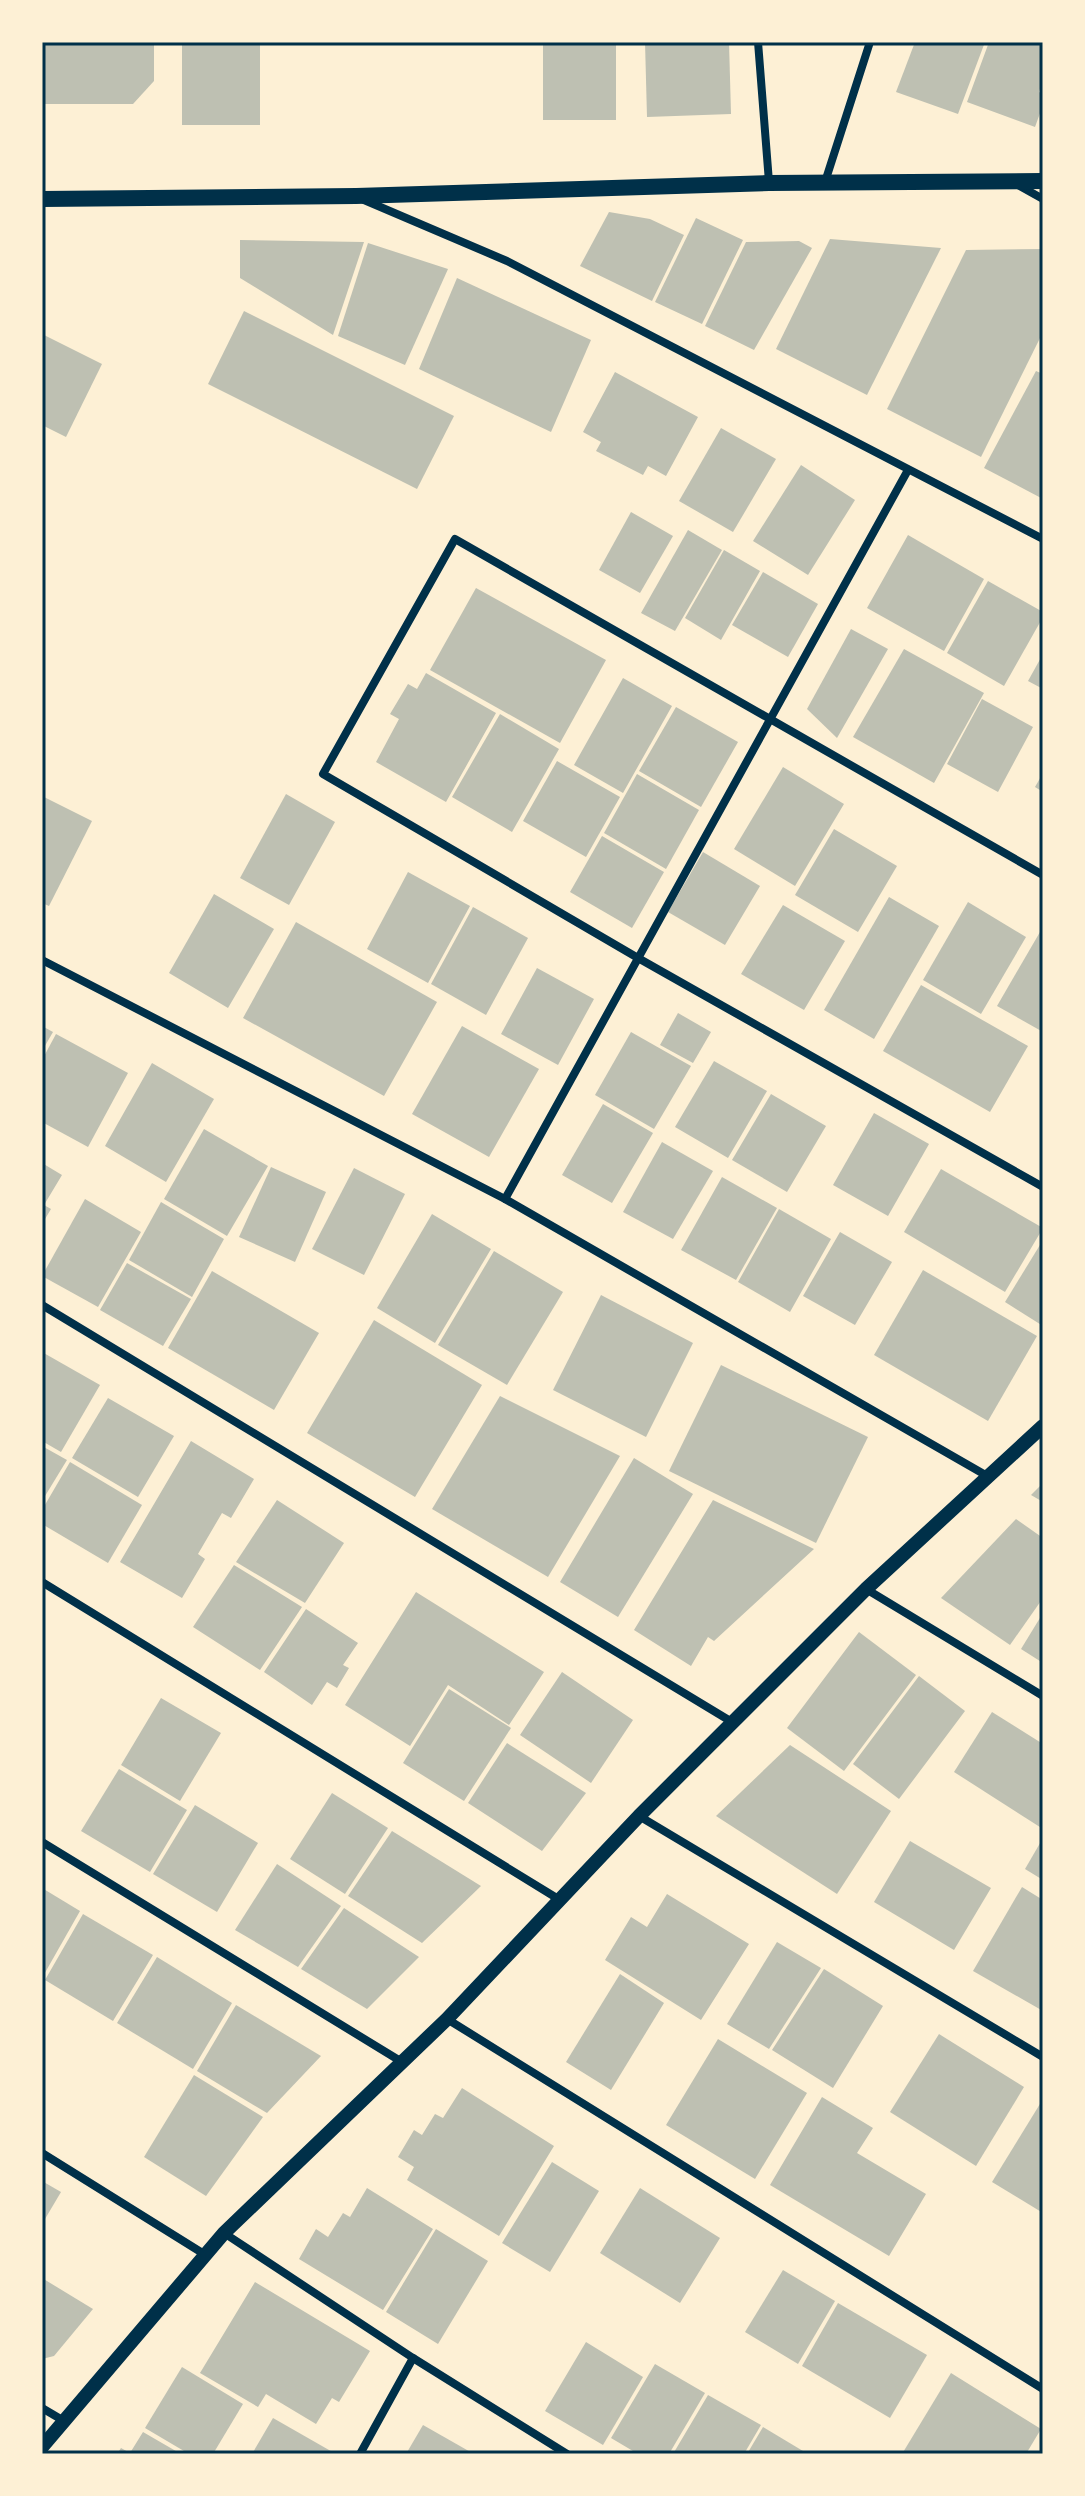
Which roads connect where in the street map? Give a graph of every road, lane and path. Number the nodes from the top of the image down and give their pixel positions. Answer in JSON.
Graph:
{"nodes":[{"id":1,"x":758,"y":42,"type":"edge"},
{"id":2,"x":870,"y":42,"type":"edge"},
{"id":3,"x":1043,"y":181,"type":"edge"},
{"id":4,"x":824,"y":182,"type":"junction"},
{"id":5,"x":1011,"y":182,"type":"junction"},
{"id":6,"x":769,"y":183,"type":"junction"},
{"id":7,"x":356,"y":196,"type":"junction"},
{"id":8,"x":42,"y":199,"type":"edge"},
{"id":9,"x":1043,"y":199,"type":"edge"},
{"id":10,"x":908,"y":470,"type":"junction"},
{"id":11,"x":1043,"y":539,"type":"edge"},
{"id":12,"x":770,"y":720,"type":"junction"},
{"id":13,"x":1043,"y":875,"type":"edge"},
{"id":14,"x":638,"y":958,"type":"junction"},
{"id":15,"x":42,"y":960,"type":"edge"},
{"id":16,"x":1043,"y":1187,"type":"edge"},
{"id":17,"x":505,"y":1199,"type":"junction"},
{"id":18,"x":42,"y":1305,"type":"edge"},
{"id":19,"x":1043,"y":1426,"type":"edge"},
{"id":20,"x":989,"y":1477,"type":"junction"},
{"id":21,"x":42,"y":1582,"type":"edge"},
{"id":22,"x":866,"y":1589,"type":"junction"},
{"id":23,"x":1043,"y":1696,"type":"edge"},
{"id":24,"x":732,"y":1722,"type":"junction"},
{"id":25,"x":639,"y":1816,"type":"junction"},
{"id":26,"x":42,"y":1842,"type":"edge"},
{"id":27,"x":560,"y":1900,"type":"junction"},
{"id":28,"x":447,"y":2019,"type":"junction"},
{"id":29,"x":1043,"y":2057,"type":"edge"},
{"id":30,"x":402,"y":2062,"type":"junction"},
{"id":31,"x":42,"y":2153,"type":"edge"},
{"id":32,"x":224,"y":2233,"type":"junction"},
{"id":33,"x":204,"y":2254,"type":"junction"},
{"id":34,"x":413,"y":2358,"type":"junction"},
{"id":35,"x":1043,"y":2389,"type":"edge"},
{"id":36,"x":42,"y":2408,"type":"edge"},
{"id":37,"x":64,"y":2421,"type":"junction"},
{"id":38,"x":42,"y":2447,"type":"edge"},
{"id":39,"x":360,"y":2454,"type":"edge"},
{"id":40,"x":567,"y":2454,"type":"edge"}],
"edges":[{"from":1,"to":6,"type":"street"},
{"from":2,"to":4,"type":"street"},
{"from":3,"to":5,"type":"main road"},
{"from":4,"to":5,"type":"main road"},
{"from":4,"to":6,"type":"main road"},
{"from":5,"to":9,"type":"street"},
{"from":6,"to":7,"type":"main road"},
{"from":7,"to":8,"type":"main road"},
{"from":7,"to":10,"type":"street"},
{"from":10,"to":11,"type":"street"},
{"from":10,"to":12,"type":"street"},
{"from":12,"to":13,"type":"street"},
{"from":12,"to":14,"type":"street"},
{"from":12,"to":14,"type":"street"},
{"from":14,"to":16,"type":"street"},
{"from":14,"to":17,"type":"street"},
{"from":15,"to":17,"type":"street"},
{"from":17,"to":20,"type":"street"},
{"from":18,"to":24,"type":"street"},
{"from":19,"to":20,"type":"street"},
{"from":20,"to":22,"type":"street"},
{"from":21,"to":27,"type":"street"},
{"from":22,"to":23,"type":"street"},
{"from":22,"to":24,"type":"street"},
{"from":24,"to":25,"type":"street"},
{"from":25,"to":27,"type":"street"},
{"from":25,"to":29,"type":"street"},
{"from":26,"to":30,"type":"street"},
{"from":27,"to":28,"type":"street"},
{"from":28,"to":30,"type":"street"},
{"from":28,"to":35,"type":"street"},
{"from":30,"to":32,"type":"street"},
{"from":31,"to":33,"type":"street"},
{"from":32,"to":33,"type":"street"},
{"from":32,"to":34,"type":"street"},
{"from":33,"to":37,"type":"street"},
{"from":34,"to":39,"type":"street"},
{"from":34,"to":40,"type":"street"},
{"from":36,"to":37,"type":"street"},
{"from":37,"to":38,"type":"street"}]}
